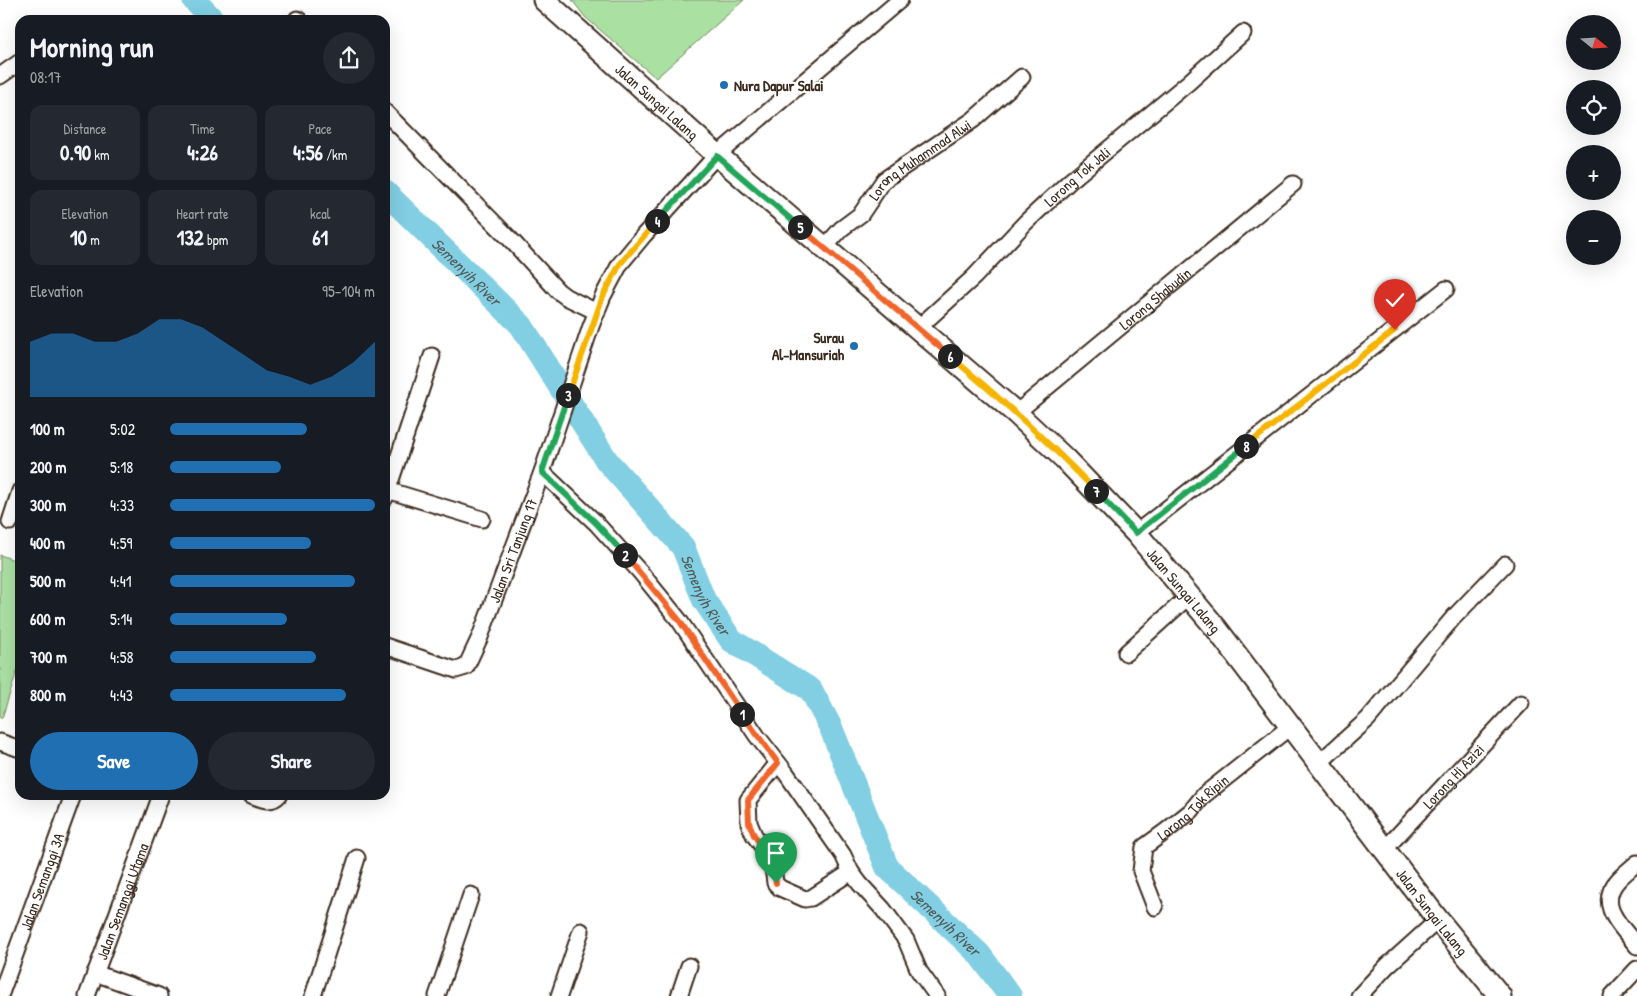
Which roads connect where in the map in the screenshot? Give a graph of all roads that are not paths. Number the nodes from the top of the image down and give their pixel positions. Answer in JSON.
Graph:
{"nodes":[{"id":1,"x":900,"y":0,"type":"edge"},
{"id":2,"x":549,"y":3,"type":"edge"},
{"id":3,"x":1243,"y":33,"type":"dead end"},
{"id":4,"x":15,"y":66,"type":"edge"},
{"id":5,"x":0,"y":76,"type":"edge"},
{"id":6,"x":1022,"y":76,"type":"dead end"},
{"id":7,"x":390,"y":117,"type":"edge"},
{"id":8,"x":717,"y":156,"type":"junction"},
{"id":9,"x":1293,"y":184,"type":"dead end"},
{"id":10,"x":824,"y":248,"type":"junction"},
{"id":11,"x":1446,"y":289,"type":"dead end"},
{"id":12,"x":597,"y":312,"type":"junction"},
{"id":13,"x":918,"y":328,"type":"junction"},
{"id":14,"x":432,"y":356,"type":"dead end"},
{"id":15,"x":1016,"y":413,"type":"junction"},
{"id":16,"x":542,"y":472,"type":"junction"},
{"id":17,"x":390,"y":482,"type":"edge"},
{"id":18,"x":390,"y":495,"type":"edge"},
{"id":19,"x":15,"y":507,"type":"edge"},
{"id":20,"x":482,"y":519,"type":"dead end"},
{"id":21,"x":10,"y":523,"type":"edge"},
{"id":22,"x":1136,"y":533,"type":"junction"},
{"id":23,"x":1506,"y":564,"type":"dead end"},
{"id":24,"x":1189,"y":596,"type":"junction"},
{"id":25,"x":390,"y":648,"type":"edge"},
{"id":26,"x":1126,"y":653,"type":"dead end"},
{"id":27,"x":1521,"y":703,"type":"dead end"},
{"id":28,"x":1291,"y":726,"type":"junction"},
{"id":29,"x":0,"y":742,"type":"edge"},
{"id":30,"x":15,"y":747,"type":"edge"},
{"id":31,"x":778,"y":763,"type":"junction"},
{"id":32,"x":1319,"y":763,"type":"junction"},
{"id":33,"x":71,"y":800,"type":"edge"},
{"id":34,"x":159,"y":800,"type":"edge"},
{"id":35,"x":1385,"y":849,"type":"junction"},
{"id":36,"x":357,"y":858,"type":"dead end"},
{"id":37,"x":1637,"y":863,"type":"edge"},
{"id":38,"x":851,"y":872,"type":"junction"},
{"id":39,"x":471,"y":895,"type":"dead end"},
{"id":40,"x":1155,"y":907,"type":"dead end"},
{"id":41,"x":1438,"y":920,"type":"junction"},
{"id":42,"x":581,"y":931,"type":"dead end"},
{"id":43,"x":1637,"y":946,"type":"edge"},
{"id":44,"x":689,"y":966,"type":"dead end"},
{"id":45,"x":1637,"y":969,"type":"edge"},
{"id":46,"x":95,"y":973,"type":"junction"},
{"id":47,"x":1492,"y":993,"type":"edge"},
{"id":48,"x":0,"y":996,"type":"edge"},
{"id":49,"x":87,"y":996,"type":"edge"},
{"id":50,"x":159,"y":996,"type":"edge"},
{"id":51,"x":313,"y":996,"type":"edge"},
{"id":52,"x":436,"y":996,"type":"edge"},
{"id":53,"x":559,"y":996,"type":"edge"},
{"id":54,"x":679,"y":996,"type":"edge"},
{"id":55,"x":936,"y":996,"type":"edge"},
{"id":56,"x":1359,"y":996,"type":"edge"},
{"id":57,"x":1612,"y":996,"type":"edge"}],
"edges":[{"from":1,"to":8,"type":"street","name":"Jalan Sri Tanjung 17"},
{"from":2,"to":8,"type":"street","name":"Jalan Sungai Lalang"},
{"from":3,"to":13,"type":"street","name":"Lorong Tok Jali"},
{"from":4,"to":5,"type":"street"},
{"from":6,"to":10,"type":"street","name":"Lorong Muhammad Alwi"},
{"from":7,"to":12,"type":"street"},
{"from":8,"to":10,"type":"street","name":"Jalan Sungai Lalang"},
{"from":8,"to":12,"type":"street","name":"Jalan Sri Tanjung 17"},
{"from":9,"to":15,"type":"street","name":"Lorong Shabudin"},
{"from":10,"to":13,"type":"street","name":"Jalan Sungai Lalang"},
{"from":11,"to":22,"type":"street"},
{"from":12,"to":16,"type":"street","name":"Jalan Sri Tanjung 17"},
{"from":13,"to":15,"type":"street","name":"Jalan Sungai Lalang"},
{"from":14,"to":17,"type":"street"},
{"from":15,"to":22,"type":"street","name":"Jalan Sungai Lalang"},
{"from":16,"to":25,"type":"street","name":"Jalan Sri Tanjung 17"},
{"from":16,"to":31,"type":"street"},
{"from":18,"to":20,"type":"street"},
{"from":19,"to":21,"type":"street"},
{"from":22,"to":24,"type":"street","name":"Jalan Sungai Lalang"},
{"from":23,"to":32,"type":"street"},
{"from":24,"to":26,"type":"street"},
{"from":24,"to":28,"type":"street","name":"Jalan Sungai Lalang"},
{"from":27,"to":35,"type":"street","name":"Lorong Hj Azizi"},
{"from":28,"to":32,"type":"street","name":"Jalan Sungai Lalang"},
{"from":28,"to":40,"type":"street","name":"Lorong Tok Ripin"},
{"from":29,"to":30,"type":"street"},
{"from":31,"to":38,"type":"street"},
{"from":31,"to":38,"type":"street"},
{"from":32,"to":35,"type":"street","name":"Jalan Sungai Lalang"},
{"from":33,"to":48,"type":"street","name":"Jalan Semanggi 3A"},
{"from":34,"to":46,"type":"street","name":"Jalan Semanggi Utama"},
{"from":35,"to":41,"type":"street","name":"Jalan Sungai Lalang"},
{"from":36,"to":51,"type":"street"},
{"from":37,"to":43,"type":"street"},
{"from":38,"to":55,"type":"street"},
{"from":39,"to":52,"type":"street"},
{"from":41,"to":47,"type":"street","name":"Jalan Sungai Lalang"},
{"from":41,"to":56,"type":"street"},
{"from":42,"to":53,"type":"street"},
{"from":44,"to":54,"type":"street"},
{"from":45,"to":57,"type":"street"},
{"from":46,"to":49,"type":"street","name":"Jalan Semanggi Utama"},
{"from":46,"to":50,"type":"street"}]}
